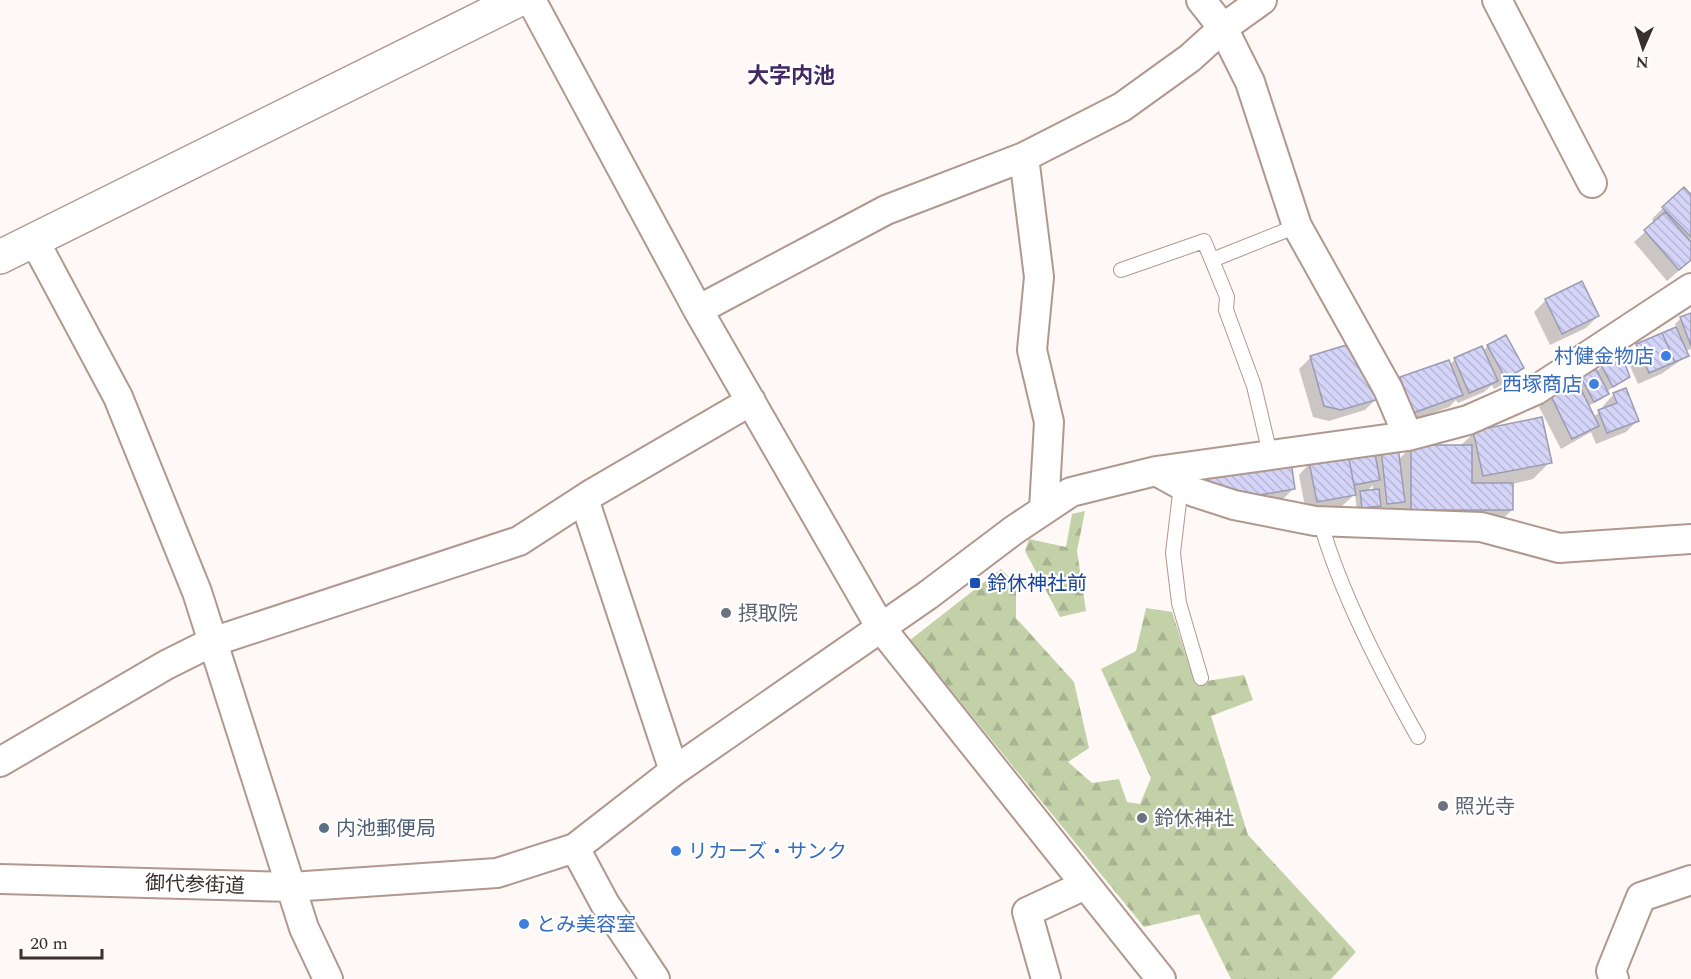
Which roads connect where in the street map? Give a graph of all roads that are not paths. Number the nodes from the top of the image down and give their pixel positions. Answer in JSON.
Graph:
{"nodes":[{"id":1,"x":518,"y":0,"type":"edge"},
{"id":2,"x":531,"y":0,"type":"edge"},
{"id":3,"x":1202,"y":0,"type":"edge"},
{"id":4,"x":1262,"y":0,"type":"edge"},
{"id":5,"x":1497,"y":0,"type":"edge"},
{"id":6,"x":1223,"y":28,"type":"junction"},
{"id":7,"x":1024,"y":157,"type":"junction"},
{"id":8,"x":1592,"y":183,"type":"dead end"},
{"id":9,"x":1298,"y":226,"type":"junction"},
{"id":10,"x":34,"y":240,"type":"junction"},
{"id":11,"x":0,"y":257,"type":"edge"},
{"id":12,"x":1212,"y":260,"type":"junction"},
{"id":13,"x":1121,"y":270,"type":"dead end"},
{"id":14,"x":1691,"y":288,"type":"edge"},
{"id":15,"x":698,"y":310,"type":"junction"},
{"id":16,"x":751,"y":401,"type":"junction"},
{"id":17,"x":1408,"y":436,"type":"junction"},
{"id":18,"x":1270,"y":454,"type":"junction"},
{"id":19,"x":1156,"y":471,"type":"junction"},
{"id":20,"x":1181,"y":485,"type":"junction"},
{"id":21,"x":584,"y":499,"type":"junction"},
{"id":22,"x":1044,"y":509,"type":"junction"},
{"id":23,"x":1320,"y":521,"type":"junction"},
{"id":24,"x":1691,"y":539,"type":"edge"},
{"id":25,"x":881,"y":628,"type":"junction"},
{"id":26,"x":212,"y":642,"type":"junction"},
{"id":27,"x":1201,"y":678,"type":"dead end"},
{"id":28,"x":1418,"y":737,"type":"dead end"},
{"id":29,"x":0,"y":762,"type":"edge"},
{"id":30,"x":674,"y":771,"type":"junction"},
{"id":31,"x":575,"y":848,"type":"junction"},
{"id":32,"x":0,"y":879,"type":"edge"},
{"id":33,"x":1691,"y":880,"type":"edge"},
{"id":34,"x":1085,"y":885,"type":"junction"},
{"id":35,"x":291,"y":887,"type":"junction"},
{"id":36,"x":328,"y":979,"type":"edge"},
{"id":37,"x":655,"y":979,"type":"edge"},
{"id":38,"x":1046,"y":979,"type":"edge"},
{"id":39,"x":1161,"y":979,"type":"edge"},
{"id":40,"x":1614,"y":979,"type":"edge"}],
"edges":[{"from":1,"to":10,"type":"street"},
{"from":2,"to":15,"type":"street"},
{"from":3,"to":6,"type":"street"},
{"from":4,"to":6,"type":"street"},
{"from":5,"to":8,"type":"street"},
{"from":6,"to":7,"type":"street"},
{"from":6,"to":9,"type":"street"},
{"from":7,"to":15,"type":"street"},
{"from":7,"to":22,"type":"street"},
{"from":9,"to":12,"type":"lane"},
{"from":9,"to":17,"type":"street"},
{"from":10,"to":11,"type":"street"},
{"from":10,"to":26,"type":"street"},
{"from":12,"to":13,"type":"lane"},
{"from":12,"to":18,"type":"lane"},
{"from":14,"to":17,"type":"street"},
{"from":15,"to":16,"type":"street"},
{"from":16,"to":21,"type":"street"},
{"from":16,"to":25,"type":"street"},
{"from":17,"to":18,"type":"street"},
{"from":18,"to":19,"type":"street"},
{"from":19,"to":20,"type":"street"},
{"from":19,"to":22,"type":"street"},
{"from":20,"to":23,"type":"street"},
{"from":20,"to":27,"type":"lane"},
{"from":21,"to":26,"type":"street"},
{"from":21,"to":30,"type":"street"},
{"from":22,"to":25,"type":"street"},
{"from":23,"to":24,"type":"street"},
{"from":23,"to":28,"type":"lane"},
{"from":25,"to":30,"type":"street"},
{"from":25,"to":34,"type":"street"},
{"from":26,"to":29,"type":"street"},
{"from":26,"to":35,"type":"street"},
{"from":30,"to":31,"type":"street"},
{"from":31,"to":35,"type":"street","name":"御代参街道"},
{"from":31,"to":37,"type":"street"},
{"from":32,"to":35,"type":"street","name":"御代参街道"},
{"from":33,"to":40,"type":"street"},
{"from":34,"to":38,"type":"street"},
{"from":34,"to":39,"type":"street"},
{"from":35,"to":36,"type":"street"}]}
